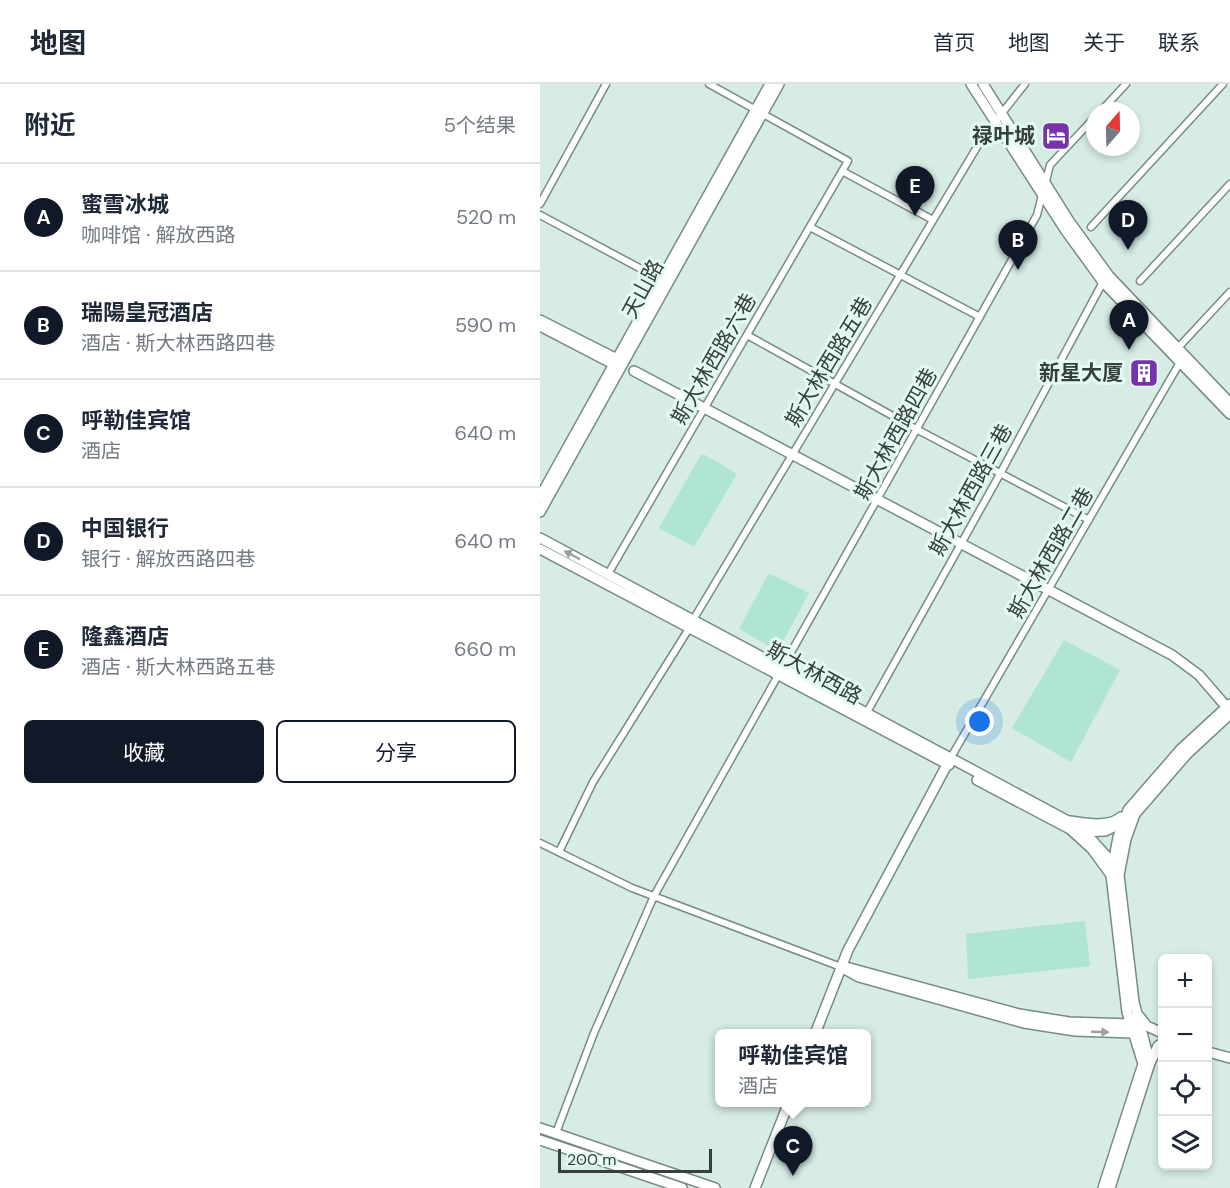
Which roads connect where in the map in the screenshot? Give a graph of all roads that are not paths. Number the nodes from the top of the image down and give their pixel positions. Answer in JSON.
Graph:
{"nodes":[{"id":1,"x":606,"y":84,"type":"edge"},
{"id":2,"x":709,"y":84,"type":"edge"},
{"id":3,"x":770,"y":84,"type":"edge"},
{"id":4,"x":779,"y":84,"type":"edge"},
{"id":5,"x":971,"y":84,"type":"edge"},
{"id":6,"x":983,"y":84,"type":"edge"},
{"id":7,"x":1025,"y":84,"type":"edge"},
{"id":8,"x":1126,"y":84,"type":"edge"},
{"id":9,"x":1223,"y":84,"type":"edge"},
{"id":10,"x":1109,"y":102,"type":"edge"},
{"id":11,"x":758,"y":113,"type":"junction"},
{"id":12,"x":997,"y":117,"type":"junction"},
{"id":13,"x":1086,"y":127,"type":"edge"},
{"id":14,"x":842,"y":171,"type":"junction"},
{"id":15,"x":1045,"y":184,"type":"junction"},
{"id":16,"x":1230,"y":184,"type":"edge"},
{"id":17,"x":1042,"y":195,"type":"junction"},
{"id":18,"x":540,"y":204,"type":"edge"},
{"id":19,"x":540,"y":215,"type":"edge"},
{"id":20,"x":933,"y":220,"type":"junction"},
{"id":21,"x":810,"y":226,"type":"junction"},
{"id":22,"x":1091,"y":227,"type":"dead end"},
{"id":23,"x":900,"y":275,"type":"junction"},
{"id":24,"x":660,"y":279,"type":"junction"},
{"id":25,"x":1140,"y":281,"type":"dead end"},
{"id":26,"x":1103,"y":282,"type":"junction"},
{"id":27,"x":1230,"y":292,"type":"edge"},
{"id":28,"x":980,"y":317,"type":"junction"},
{"id":29,"x":540,"y":320,"type":"edge"},
{"id":30,"x":540,"y":326,"type":"edge"},
{"id":31,"x":747,"y":335,"type":"junction"},
{"id":32,"x":1176,"y":350,"type":"junction"},
{"id":33,"x":619,"y":364,"type":"junction"},
{"id":34,"x":1179,"y":364,"type":"junction"},
{"id":35,"x":835,"y":383,"type":"junction"},
{"id":36,"x":1229,"y":400,"type":"edge"},
{"id":37,"x":704,"y":408,"type":"junction"},
{"id":38,"x":1230,"y":414,"type":"edge"},
{"id":39,"x":918,"y":430,"type":"junction"},
{"id":40,"x":792,"y":455,"type":"junction"},
{"id":41,"x":1000,"y":474,"type":"junction"},
{"id":42,"x":540,"y":497,"type":"edge"},
{"id":43,"x":877,"y":500,"type":"junction"},
{"id":44,"x":540,"y":512,"type":"edge"},
{"id":45,"x":1089,"y":520,"type":"junction"},
{"id":46,"x":540,"y":537,"type":"edge"},
{"id":47,"x":960,"y":544,"type":"junction"},
{"id":48,"x":540,"y":549,"type":"edge"},
{"id":49,"x":608,"y":573,"type":"junction"},
{"id":50,"x":1048,"y":590,"type":"junction"},
{"id":51,"x":692,"y":623,"type":"junction"},
{"id":52,"x":780,"y":671,"type":"junction"},
{"id":53,"x":1229,"y":709,"type":"edge"},
{"id":54,"x":866,"y":714,"type":"junction"},
{"id":55,"x":949,"y":762,"type":"junction"},
{"id":56,"x":1132,"y":812,"type":"junction"},
{"id":57,"x":1124,"y":822,"type":"junction"},
{"id":58,"x":1069,"y":825,"type":"junction"},
{"id":59,"x":1083,"y":832,"type":"junction"},
{"id":60,"x":540,"y":843,"type":"edge"},
{"id":61,"x":559,"y":852,"type":"junction"},
{"id":62,"x":1114,"y":870,"type":"junction"},
{"id":63,"x":654,"y":896,"type":"junction"},
{"id":64,"x":841,"y":967,"type":"junction"},
{"id":65,"x":1135,"y":1011,"type":"junction"},
{"id":66,"x":818,"y":1029,"type":"edge"},
{"id":67,"x":1158,"y":1032,"type":"edge"},
{"id":68,"x":1158,"y":1035,"type":"edge"},
{"id":69,"x":1137,"y":1038,"type":"junction"},
{"id":70,"x":1158,"y":1041,"type":"edge"},
{"id":71,"x":1158,"y":1046,"type":"edge"},
{"id":72,"x":1212,"y":1047,"type":"edge"},
{"id":73,"x":1230,"y":1052,"type":"edge"},
{"id":74,"x":1212,"y":1053,"type":"edge"},
{"id":75,"x":1230,"y":1058,"type":"edge"},
{"id":76,"x":1146,"y":1064,"type":"junction"},
{"id":77,"x":787,"y":1107,"type":"edge"},
{"id":78,"x":540,"y":1128,"type":"edge"},
{"id":79,"x":556,"y":1133,"type":"junction"},
{"id":80,"x":540,"y":1140,"type":"edge"},
{"id":81,"x":682,"y":1188,"type":"edge"},
{"id":82,"x":715,"y":1188,"type":"edge"},
{"id":83,"x":756,"y":1188,"type":"edge"},
{"id":84,"x":1103,"y":1188,"type":"edge"},
{"id":85,"x":1110,"y":1188,"type":"edge"}],
"edges":[{"from":1,"to":18,"type":"street"},
{"from":2,"to":11,"type":"street"},
{"from":3,"to":11,"type":"main road","name":"天山路"},
{"from":4,"to":11,"type":"main road","name":"天山路"},
{"from":5,"to":12,"type":"main road"},
{"from":6,"to":12,"type":"main road"},
{"from":7,"to":12,"type":"street","name":"斯大林西路五巷"},
{"from":8,"to":10,"type":"street"},
{"from":9,"to":22,"type":"street"},
{"from":11,"to":14,"type":"street","name":"斯大林西路六巷"},
{"from":11,"to":24,"type":"main road","name":"天山路"},
{"from":11,"to":33,"type":"main road","name":"天山路"},
{"from":12,"to":15,"type":"main road"},
{"from":12,"to":17,"type":"main road"},
{"from":12,"to":20,"type":"street","name":"斯大林西路五巷"},
{"from":13,"to":15,"type":"street","name":"斯大林西路四巷"},
{"from":14,"to":20,"type":"street"},
{"from":14,"to":21,"type":"street","name":"斯大林西路六巷"},
{"from":15,"to":17,"type":"street","name":"斯大林西路四巷"},
{"from":15,"to":32,"type":"main road"},
{"from":16,"to":25,"type":"street"},
{"from":17,"to":26,"type":"main road"},
{"from":17,"to":28,"type":"street","name":"斯大林西路四巷"},
{"from":19,"to":24,"type":"street"},
{"from":20,"to":23,"type":"street","name":"斯大林西路五巷"},
{"from":21,"to":23,"type":"street"},
{"from":21,"to":31,"type":"street","name":"斯大林西路六巷"},
{"from":23,"to":28,"type":"street"},
{"from":23,"to":35,"type":"street","name":"斯大林西路五巷"},
{"from":24,"to":33,"type":"main road","name":"天山路"},
{"from":26,"to":34,"type":"main road"},
{"from":26,"to":41,"type":"street","name":"斯大林西路三巷"},
{"from":27,"to":32,"type":"street"},
{"from":28,"to":39,"type":"street","name":"斯大林西路四巷"},
{"from":29,"to":33,"type":"main road"},
{"from":30,"to":33,"type":"main road"},
{"from":31,"to":35,"type":"street"},
{"from":31,"to":37,"type":"street","name":"斯大林西路六巷"},
{"from":32,"to":36,"type":"main road"},
{"from":33,"to":37,"type":"main road"},
{"from":33,"to":42,"type":"main road","name":"天山路"},
{"from":33,"to":44,"type":"main road","name":"天山路"},
{"from":34,"to":38,"type":"main road"},
{"from":34,"to":45,"type":"street","name":"斯大林西路二巷"},
{"from":35,"to":39,"type":"street"},
{"from":35,"to":40,"type":"street","name":"斯大林西路五巷"},
{"from":37,"to":40,"type":"main road"},
{"from":37,"to":49,"type":"street","name":"斯大林西路六巷"},
{"from":39,"to":41,"type":"street"},
{"from":39,"to":43,"type":"street","name":"斯大林西路四巷"},
{"from":40,"to":43,"type":"main road"},
{"from":40,"to":51,"type":"street","name":"斯大林西路五巷"},
{"from":41,"to":45,"type":"street"},
{"from":41,"to":47,"type":"street","name":"斯大林西路三巷"},
{"from":43,"to":47,"type":"main road"},
{"from":43,"to":52,"type":"street","name":"斯大林西路四巷"},
{"from":45,"to":50,"type":"street","name":"斯大林西路二巷"},
{"from":49,"to":46,"type":"main road","name":"斯大林西路","one_way":true},
{"from":47,"to":50,"type":"main road"},
{"from":47,"to":54,"type":"street","name":"斯大林西路三巷"},
{"from":48,"to":51,"type":"main road","name":"斯大林西路"},
{"from":49,"to":51,"type":"main road","name":"斯大林西路"},
{"from":50,"to":53,"type":"main road"},
{"from":50,"to":55,"type":"street","name":"斯大林西路二巷"},
{"from":51,"to":52,"type":"main road","name":"斯大林西路"},
{"from":51,"to":61,"type":"street","name":"斯大林西路五巷"},
{"from":52,"to":54,"type":"main road","name":"斯大林西路"},
{"from":52,"to":55,"type":"main road","name":"斯大林西路"},
{"from":52,"to":63,"type":"street","name":"斯大林西路四巷"},
{"from":53,"to":56,"type":"main road"},
{"from":54,"to":55,"type":"main road","name":"斯大林西路"},
{"from":55,"to":58,"type":"main road","name":"斯大林西路"},
{"from":55,"to":64,"type":"main road"},
{"from":56,"to":57,"type":"main road"},
{"from":56,"to":58,"type":"main road"},
{"from":56,"to":62,"type":"main road"},
{"from":57,"to":59,"type":"main road"},
{"from":57,"to":62,"type":"main road"},
{"from":58,"to":59,"type":"main road"},
{"from":58,"to":62,"type":"main road"},
{"from":59,"to":62,"type":"main road"},
{"from":60,"to":61,"type":"street"},
{"from":61,"to":63,"type":"street"},
{"from":62,"to":65,"type":"main road"},
{"from":62,"to":69,"type":"main road"},
{"from":63,"to":64,"type":"street"},
{"from":63,"to":79,"type":"street","name":"斯大林西路四巷"},
{"from":64,"to":66,"type":"main road"},
{"from":64,"to":69,"type":"main road"},
{"from":65,"to":67,"type":"main road"},
{"from":65,"to":69,"type":"main road"},
{"from":68,"to":69,"type":"main road"},
{"from":69,"to":70,"type":"main road"},
{"from":69,"to":76,"type":"main road"},
{"from":71,"to":76,"type":"main road"},
{"from":72,"to":73,"type":"main road"},
{"from":74,"to":75,"type":"main road"},
{"from":76,"to":84,"type":"main road"},
{"from":76,"to":85,"type":"main road"},
{"from":77,"to":83,"type":"main road"},
{"from":78,"to":79,"type":"main road"},
{"from":79,"to":82,"type":"main road"},
{"from":80,"to":81,"type":"main road"}]}
